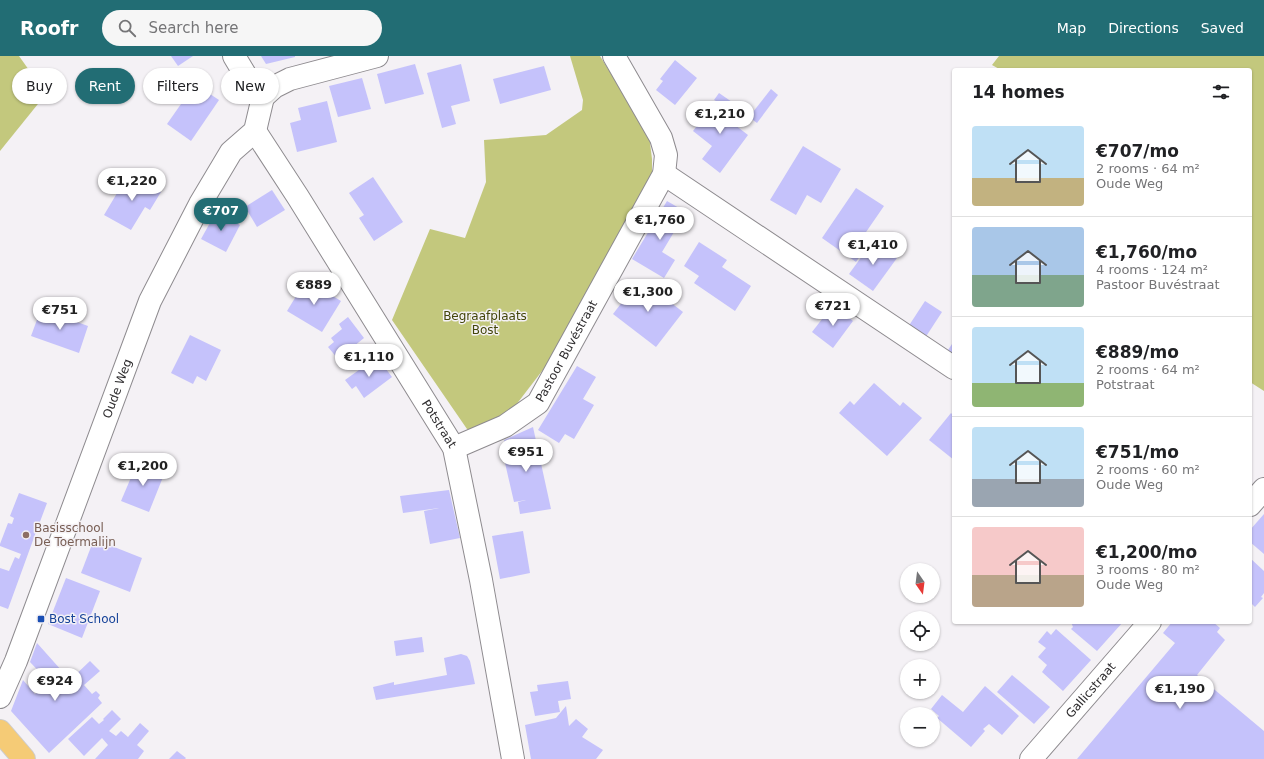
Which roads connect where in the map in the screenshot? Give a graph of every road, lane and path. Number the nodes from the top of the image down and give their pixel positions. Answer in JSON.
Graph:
{"nodes":[{"id":1,"x":234,"y":56,"type":"edge"},
{"id":2,"x":376,"y":56,"type":"edge"},
{"id":3,"x":614,"y":56,"type":"edge"},
{"id":4,"x":241,"y":68,"type":"edge"},
{"id":5,"x":279,"y":84,"type":"edge"},
{"id":6,"x":261,"y":104,"type":"edge"},
{"id":7,"x":255,"y":131,"type":"junction"},
{"id":8,"x":664,"y":174,"type":"junction"},
{"id":9,"x":952,"y":367,"type":"edge"},
{"id":10,"x":454,"y":448,"type":"junction"},
{"id":11,"x":1264,"y":489,"type":"edge"},
{"id":12,"x":1252,"y":503,"type":"edge"},
{"id":13,"x":1148,"y":624,"type":"edge"},
{"id":14,"x":0,"y":696,"type":"edge"},
{"id":15,"x":0,"y":732,"type":"edge"},
{"id":16,"x":24,"y":759,"type":"edge"},
{"id":17,"x":513,"y":759,"type":"edge"},
{"id":18,"x":1031,"y":759,"type":"edge"}],
"edges":[{"from":1,"to":4,"type":"street"},
{"from":2,"to":5,"type":"street"},
{"from":3,"to":8,"type":"street","name":"Pastoor Buvéstraat"},
{"from":6,"to":7,"type":"street"},
{"from":7,"to":10,"type":"street","name":"Potstraat"},
{"from":7,"to":14,"type":"street","name":"Oude Weg"},
{"from":8,"to":9,"type":"street"},
{"from":8,"to":10,"type":"street","name":"Pastoor Buvéstraat"},
{"from":10,"to":17,"type":"street","name":"Potstraat"},
{"from":11,"to":12,"type":"street"},
{"from":13,"to":18,"type":"street","name":"Gallicstraat"},
{"from":15,"to":16,"type":"main road"}]}
